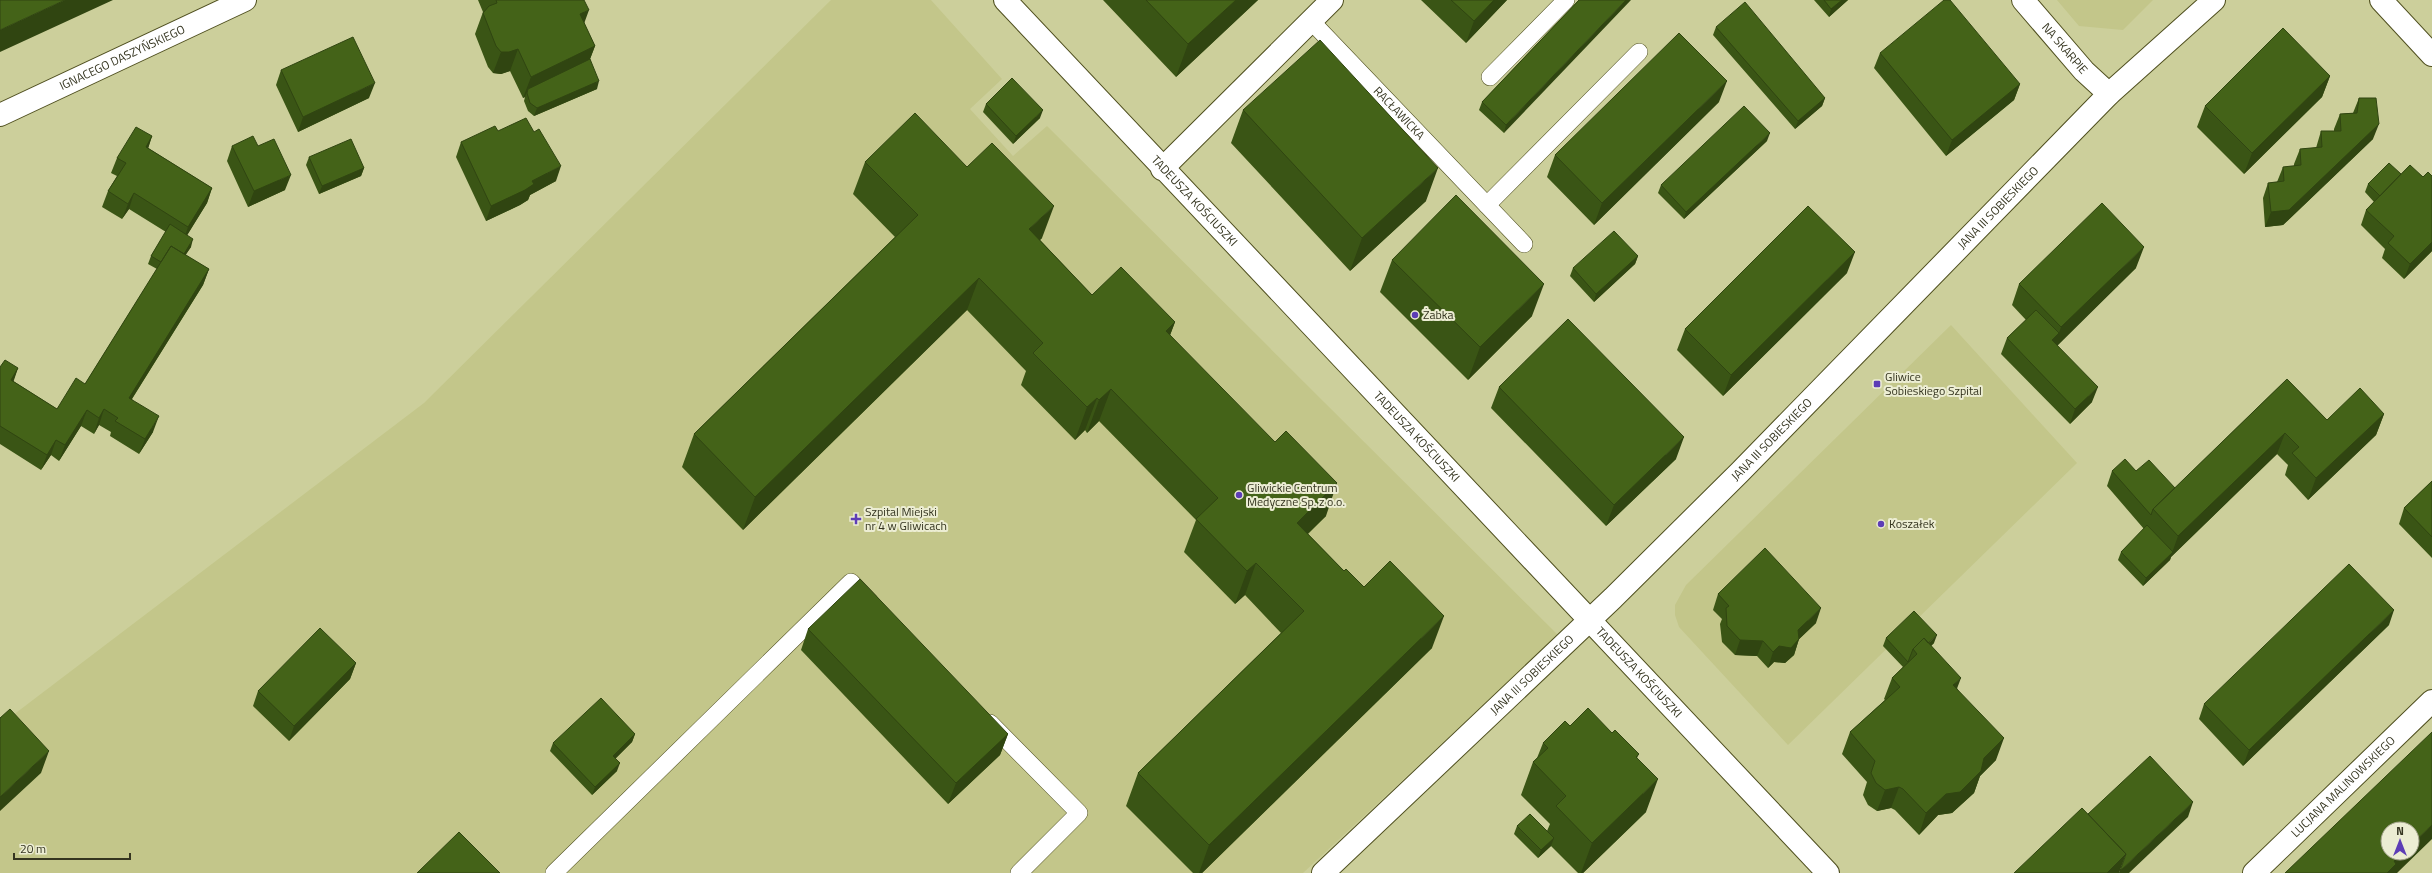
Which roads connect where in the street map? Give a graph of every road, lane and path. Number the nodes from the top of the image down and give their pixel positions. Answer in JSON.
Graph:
{"nodes":[{"id":1,"x":245,"y":0,"type":"edge"},
{"id":2,"x":1005,"y":0,"type":"edge"},
{"id":3,"x":1331,"y":0,"type":"edge"},
{"id":4,"x":1566,"y":0,"type":"edge"},
{"id":5,"x":2023,"y":0,"type":"edge"},
{"id":6,"x":2214,"y":0,"type":"edge"},
{"id":7,"x":2381,"y":0,"type":"edge"},
{"id":8,"x":1312,"y":22,"type":"junction"},
{"id":9,"x":1639,"y":52,"type":"dead end"},
{"id":10,"x":2432,"y":55,"type":"edge"},
{"id":11,"x":1490,"y":77,"type":"dead end"},
{"id":12,"x":2109,"y":94,"type":"junction"},
{"id":13,"x":0,"y":115,"type":"edge"},
{"id":14,"x":1162,"y":169,"type":"junction"},
{"id":15,"x":1487,"y":205,"type":"junction"},
{"id":16,"x":1524,"y":244,"type":"dead end"},
{"id":17,"x":884,"y":616,"type":"edge"},
{"id":18,"x":1589,"y":620,"type":"junction"},
{"id":19,"x":2432,"y":700,"type":"edge"},
{"id":20,"x":979,"y":712,"type":"edge"},
{"id":21,"x":554,"y":873,"type":"edge"},
{"id":22,"x":1018,"y":873,"type":"edge"},
{"id":23,"x":1323,"y":873,"type":"edge"},
{"id":24,"x":1828,"y":873,"type":"edge"},
{"id":25,"x":2254,"y":873,"type":"edge"}],
"edges":[{"from":1,"to":13,"type":"street","name":"IGNACEGO DASZYŃSKIEGO"},
{"from":2,"to":14,"type":"street","name":"TADEUSZA KOŚCIUSZKI"},
{"from":3,"to":8,"type":"street"},
{"from":4,"to":11,"type":"lane"},
{"from":5,"to":12,"type":"street","name":"NA SKARPIE"},
{"from":6,"to":12,"type":"street","name":"JANA III SOBIESKIEGO"},
{"from":7,"to":10,"type":"street"},
{"from":8,"to":14,"type":"street"},
{"from":8,"to":15,"type":"lane","name":"RACŁAWICKA"},
{"from":9,"to":15,"type":"lane"},
{"from":12,"to":18,"type":"street","name":"JANA III SOBIESKIEGO"},
{"from":14,"to":18,"type":"street","name":"TADEUSZA KOŚCIUSZKI"},
{"from":15,"to":16,"type":"lane","name":"RACŁAWICKA"},
{"from":17,"to":21,"type":"lane"},
{"from":18,"to":23,"type":"street","name":"JANA III SOBIESKIEGO"},
{"from":18,"to":24,"type":"street","name":"TADEUSZA KOŚCIUSZKI"},
{"from":19,"to":25,"type":"street","name":"LUCJANA MALINOWSKIEGO"},
{"from":20,"to":22,"type":"lane"}]}
